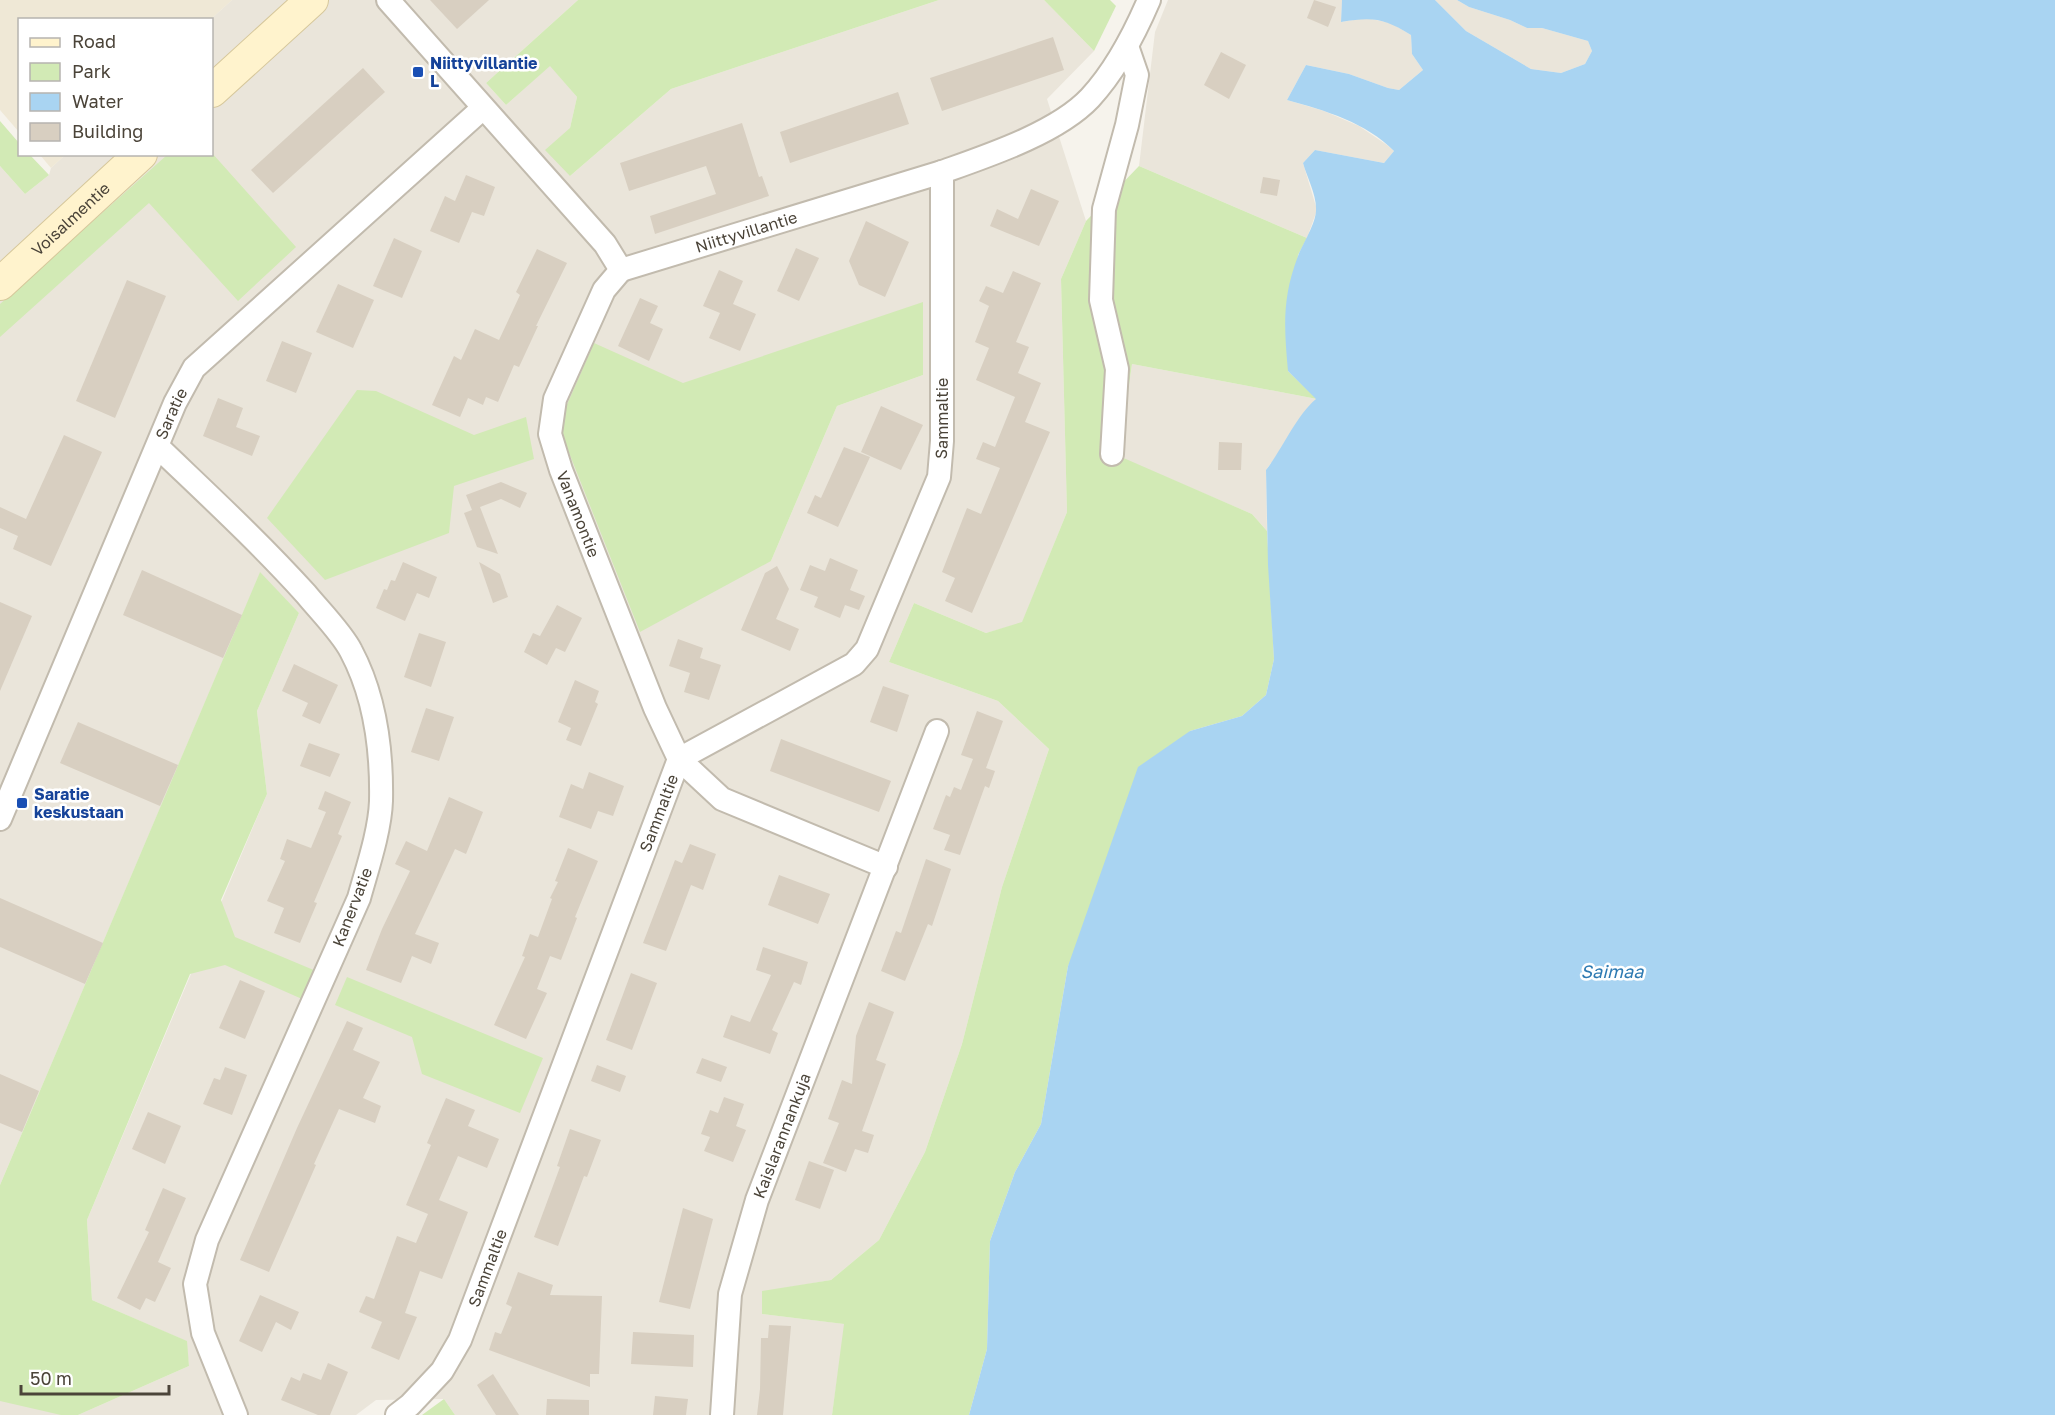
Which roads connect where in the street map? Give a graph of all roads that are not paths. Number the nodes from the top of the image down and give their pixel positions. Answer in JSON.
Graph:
{"nodes":[{"id":1,"x":312,"y":0,"type":"edge"},
{"id":2,"x":388,"y":0,"type":"edge"},
{"id":3,"x":1149,"y":0,"type":"edge"},
{"id":4,"x":1126,"y":46,"type":"junction"},
{"id":5,"x":213,"y":90,"type":"edge"},
{"id":6,"x":483,"y":108,"type":"junction"},
{"id":7,"x":139,"y":156,"type":"edge"},
{"id":8,"x":942,"y":172,"type":"junction"},
{"id":9,"x":621,"y":270,"type":"junction"},
{"id":10,"x":0,"y":284,"type":"edge"},
{"id":11,"x":158,"y":447,"type":"junction"},
{"id":12,"x":1112,"y":454,"type":"dead end"},
{"id":13,"x":937,"y":731,"type":"dead end"},
{"id":14,"x":678,"y":759,"type":"junction"},
{"id":15,"x":0,"y":819,"type":"edge"},
{"id":16,"x":886,"y":867,"type":"junction"},
{"id":17,"x":236,"y":1415,"type":"edge"},
{"id":18,"x":397,"y":1415,"type":"edge"},
{"id":19,"x":722,"y":1415,"type":"edge"}],
"edges":[{"from":1,"to":5,"type":"street"},
{"from":2,"to":6,"type":"street"},
{"from":3,"to":4,"type":"street","name":"Niittyvillantie"},
{"from":4,"to":8,"type":"street","name":"Niittyvillantie"},
{"from":4,"to":12,"type":"street"},
{"from":6,"to":9,"type":"street"},
{"from":6,"to":11,"type":"street","name":"Saratie"},
{"from":7,"to":10,"type":"street","name":"Voisalmentie"},
{"from":8,"to":9,"type":"street","name":"Niittyvillantie"},
{"from":8,"to":14,"type":"street","name":"Sammaltie"},
{"from":9,"to":14,"type":"street","name":"Vanamontie"},
{"from":11,"to":15,"type":"street","name":"Saratie"},
{"from":11,"to":17,"type":"street","name":"Kanervatie"},
{"from":13,"to":16,"type":"street","name":"Kaislarannankuja"},
{"from":14,"to":16,"type":"street"},
{"from":14,"to":18,"type":"street","name":"Sammaltie"},
{"from":16,"to":19,"type":"street","name":"Kaislarannankuja"}]}
